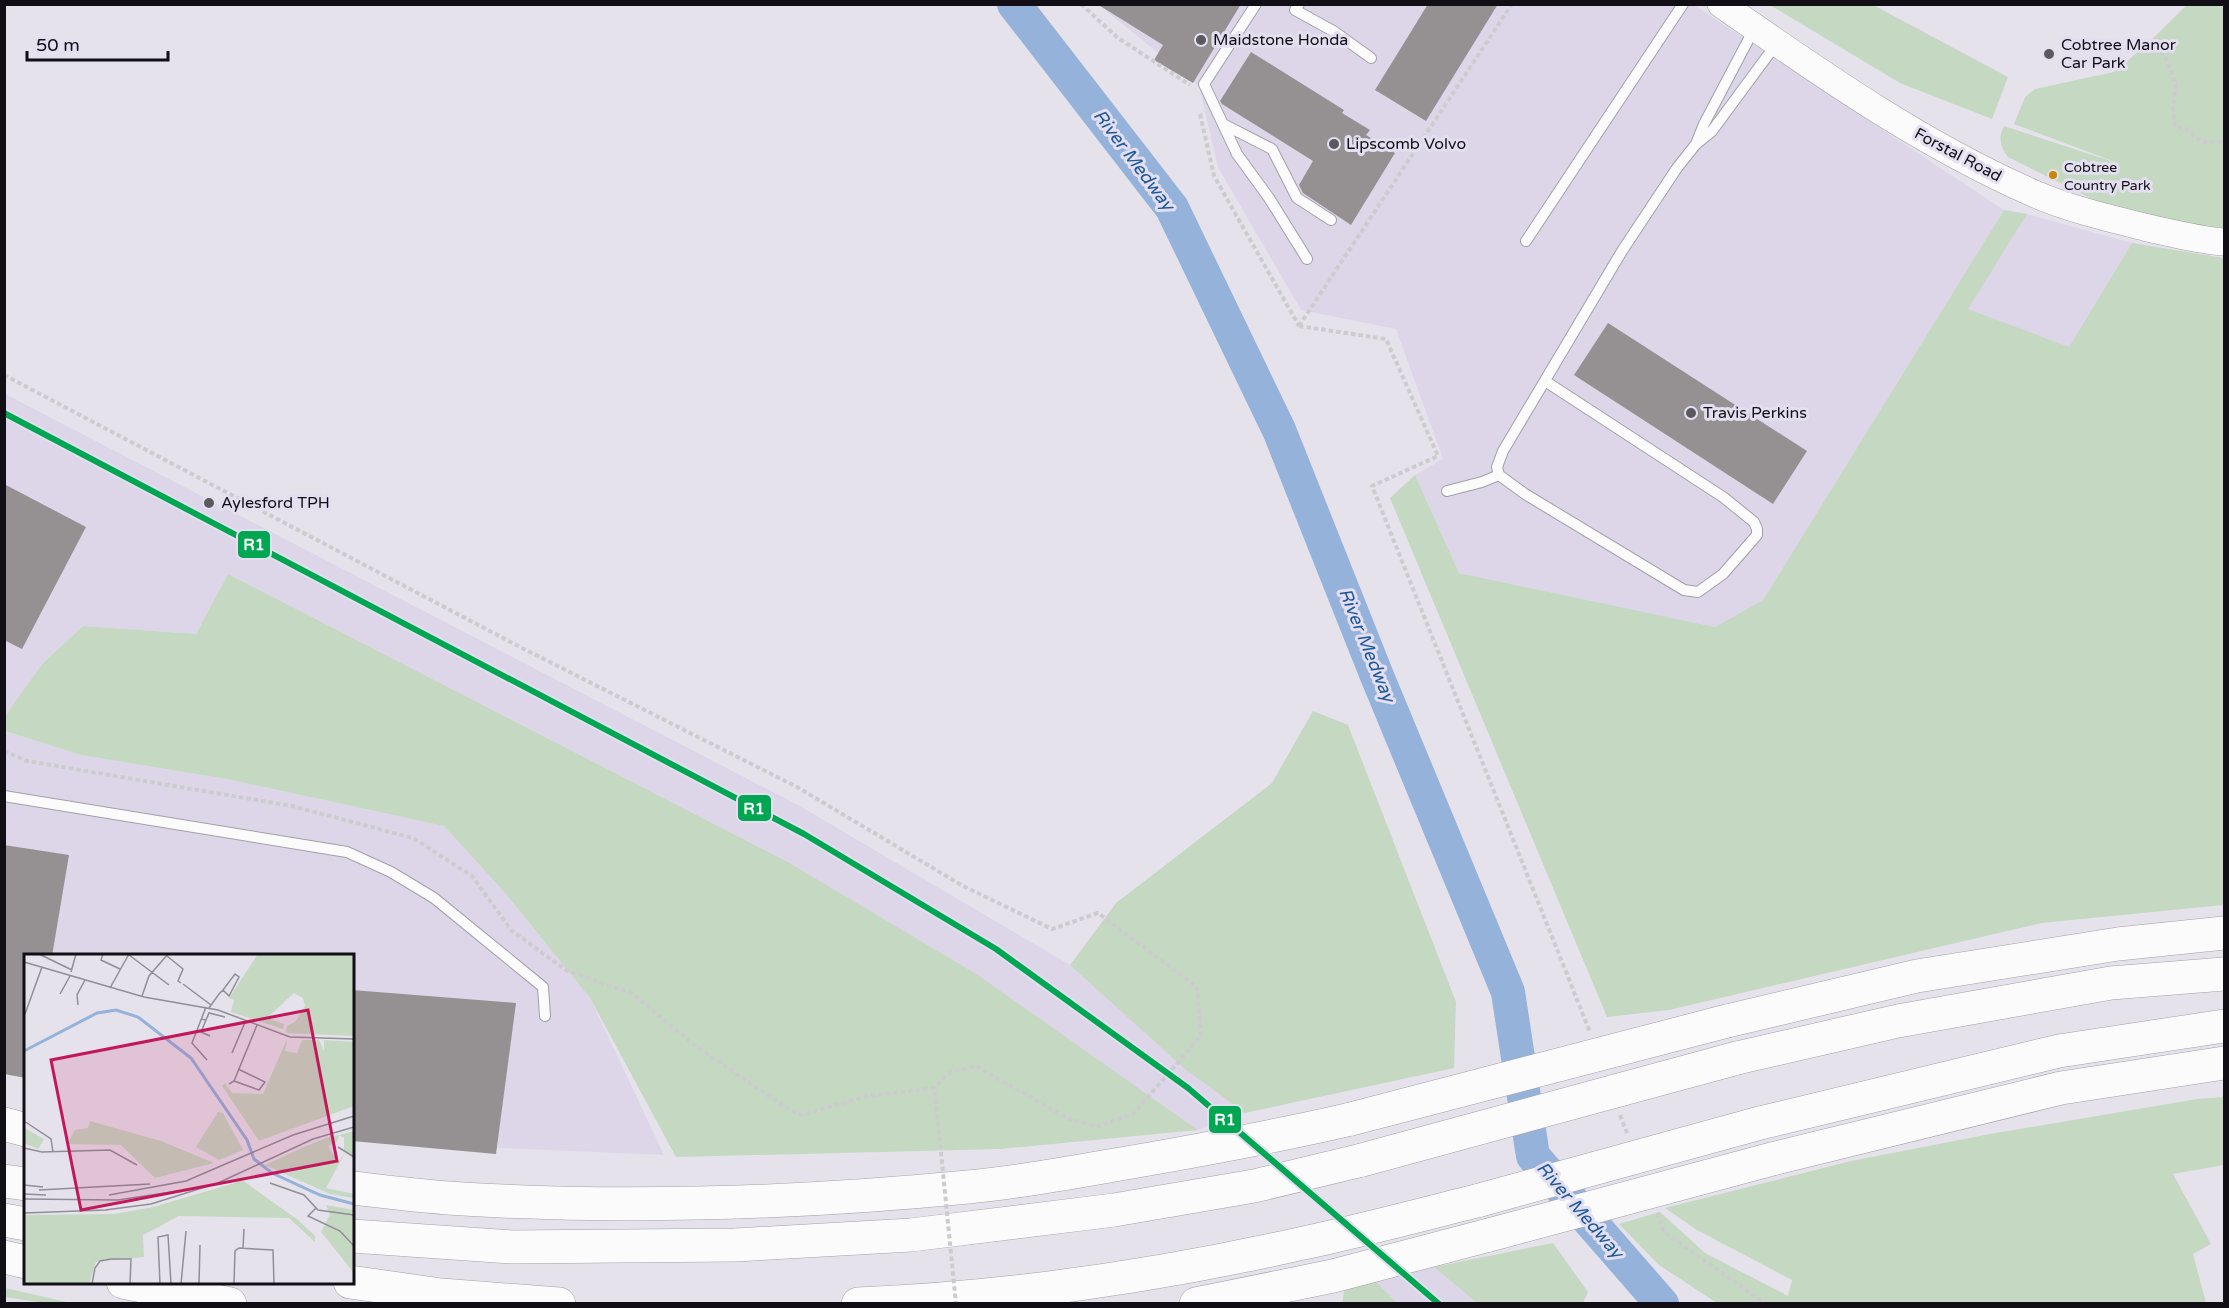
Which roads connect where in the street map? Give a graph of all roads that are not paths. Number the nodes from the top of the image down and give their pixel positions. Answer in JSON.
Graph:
{"nodes":[{"id":1,"x":1256,"y":4,"type":"edge"},
{"id":2,"x":1299,"y":4,"type":"edge"},
{"id":3,"x":1683,"y":4,"type":"edge"},
{"id":4,"x":1720,"y":4,"type":"edge"},
{"id":5,"x":1754,"y":28,"type":"junction"},
{"id":6,"x":1777,"y":43,"type":"junction"},
{"id":7,"x":1371,"y":57,"type":"dead end"},
{"id":8,"x":1223,"y":124,"type":"junction"},
{"id":9,"x":1696,"y":144,"type":"junction"},
{"id":10,"x":1331,"y":220,"type":"dead end"},
{"id":11,"x":1526,"y":241,"type":"dead end"},
{"id":12,"x":2224,"y":242,"type":"edge"},
{"id":13,"x":1307,"y":259,"type":"dead end"},
{"id":14,"x":1545,"y":381,"type":"junction"},
{"id":15,"x":1498,"y":475,"type":"junction"},
{"id":16,"x":1448,"y":491,"type":"dead end"},
{"id":17,"x":4,"y":796,"type":"edge"},
{"id":18,"x":2224,"y":933,"type":"edge"},
{"id":19,"x":2224,"y":974,"type":"edge"},
{"id":20,"x":545,"y":1016,"type":"dead end"},
{"id":21,"x":2224,"y":1026,"type":"edge"},
{"id":22,"x":2224,"y":1063,"type":"edge"},
{"id":23,"x":4,"y":1124,"type":"edge"},
{"id":24,"x":24,"y":1129,"type":"edge"},
{"id":25,"x":4,"y":1133,"type":"edge"},
{"id":26,"x":24,"y":1137,"type":"edge"},
{"id":27,"x":4,"y":1180,"type":"edge"},
{"id":28,"x":24,"y":1184,"type":"edge"},
{"id":29,"x":354,"y":1188,"type":"edge"},
{"id":30,"x":4,"y":1220,"type":"edge"},
{"id":31,"x":24,"y":1224,"type":"edge"},
{"id":32,"x":354,"y":1236,"type":"edge"},
{"id":33,"x":4,"y":1257,"type":"edge"},
{"id":34,"x":24,"y":1262,"type":"edge"},
{"id":35,"x":354,"y":1283,"type":"edge"},
{"id":36,"x":133,"y":1284,"type":"edge"},
{"id":37,"x":230,"y":1304,"type":"edge"},
{"id":38,"x":559,"y":1304,"type":"edge"},
{"id":39,"x":858,"y":1304,"type":"edge"},
{"id":40,"x":1196,"y":1304,"type":"edge"}],
"edges":[{"from":1,"to":8,"type":"lane"},
{"from":2,"to":7,"type":"lane"},
{"from":3,"to":11,"type":"lane"},
{"from":4,"to":5,"type":"street","name":"Forstal Road"},
{"from":5,"to":6,"type":"street","name":"Forstal Road"},
{"from":5,"to":9,"type":"lane"},
{"from":6,"to":9,"type":"lane"},
{"from":6,"to":12,"type":"street","name":"Forstal Road"},
{"from":8,"to":10,"type":"lane"},
{"from":8,"to":13,"type":"lane"},
{"from":9,"to":14,"type":"lane"},
{"from":14,"to":15,"type":"lane"},
{"from":14,"to":15,"type":"lane"},
{"from":15,"to":16,"type":"lane"},
{"from":17,"to":20,"type":"lane"},
{"from":18,"to":29,"type":"highway","bridge":true},
{"from":19,"to":32,"type":"highway","bridge":true},
{"from":21,"to":39,"type":"highway","bridge":true},
{"from":22,"to":40,"type":"highway","bridge":true},
{"from":23,"to":24,"type":"highway"},
{"from":25,"to":26,"type":"highway"},
{"from":27,"to":28,"type":"highway"},
{"from":30,"to":31,"type":"highway"},
{"from":33,"to":34,"type":"highway"},
{"from":35,"to":38,"type":"highway"},
{"from":36,"to":37,"type":"highway"}]}
